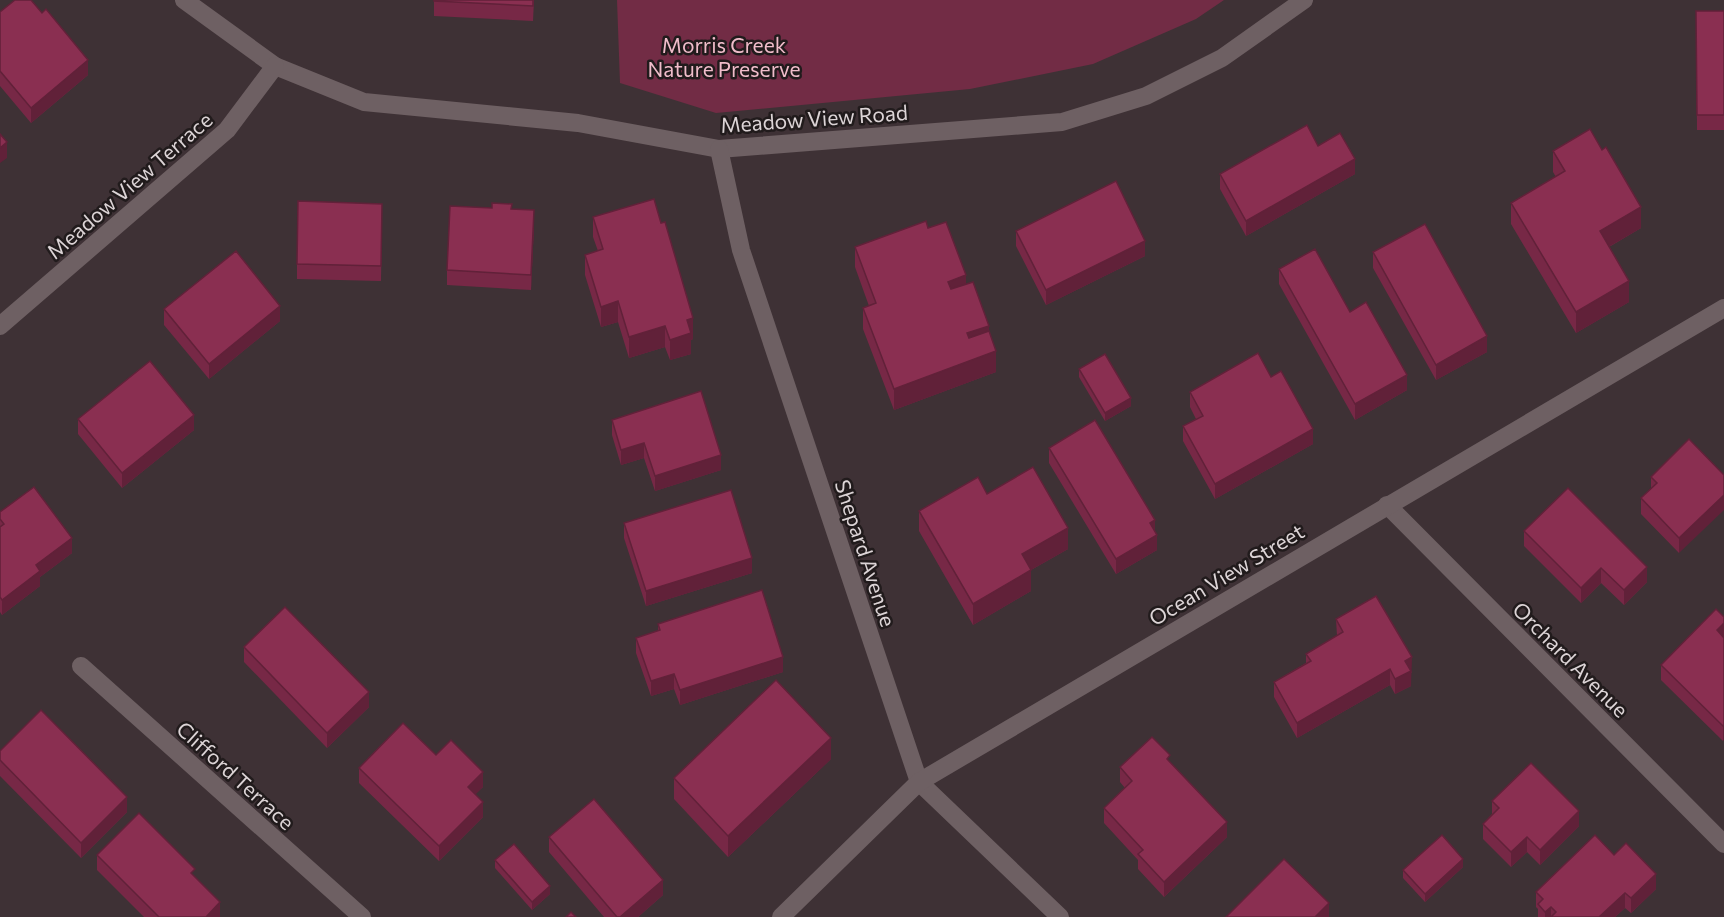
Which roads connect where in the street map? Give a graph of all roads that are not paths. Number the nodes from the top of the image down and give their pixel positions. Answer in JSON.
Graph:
{"nodes":[{"id":1,"x":184,"y":0,"type":"edge"},
{"id":2,"x":1304,"y":0,"type":"edge"},
{"id":3,"x":275,"y":66,"type":"junction"},
{"id":4,"x":719,"y":149,"type":"junction"},
{"id":5,"x":1724,"y":308,"type":"edge"},
{"id":6,"x":0,"y":326,"type":"edge"},
{"id":7,"x":1387,"y":505,"type":"junction"},
{"id":8,"x":81,"y":666,"type":"dead end"},
{"id":9,"x":919,"y":782,"type":"junction"},
{"id":10,"x":1724,"y":844,"type":"edge"},
{"id":11,"x":362,"y":917,"type":"edge"},
{"id":12,"x":781,"y":917,"type":"edge"},
{"id":13,"x":1060,"y":917,"type":"edge"}],
"edges":[{"from":1,"to":3,"type":"street","name":"Meadow View Road"},
{"from":2,"to":4,"type":"street","name":"Meadow View Road"},
{"from":3,"to":4,"type":"street","name":"Meadow View Road"},
{"from":3,"to":6,"type":"street","name":"Meadow View Terrace"},
{"from":4,"to":9,"type":"street","name":"Shepard Avenue"},
{"from":5,"to":7,"type":"street","name":"Ocean View Street"},
{"from":7,"to":9,"type":"street","name":"Ocean View Street"},
{"from":7,"to":10,"type":"street","name":"Orchard Avenue"},
{"from":8,"to":11,"type":"street","name":"Clifford Terrace"},
{"from":9,"to":12,"type":"street","name":"Ocean View Street"},
{"from":9,"to":13,"type":"street","name":"Shepard Avenue"}]}
